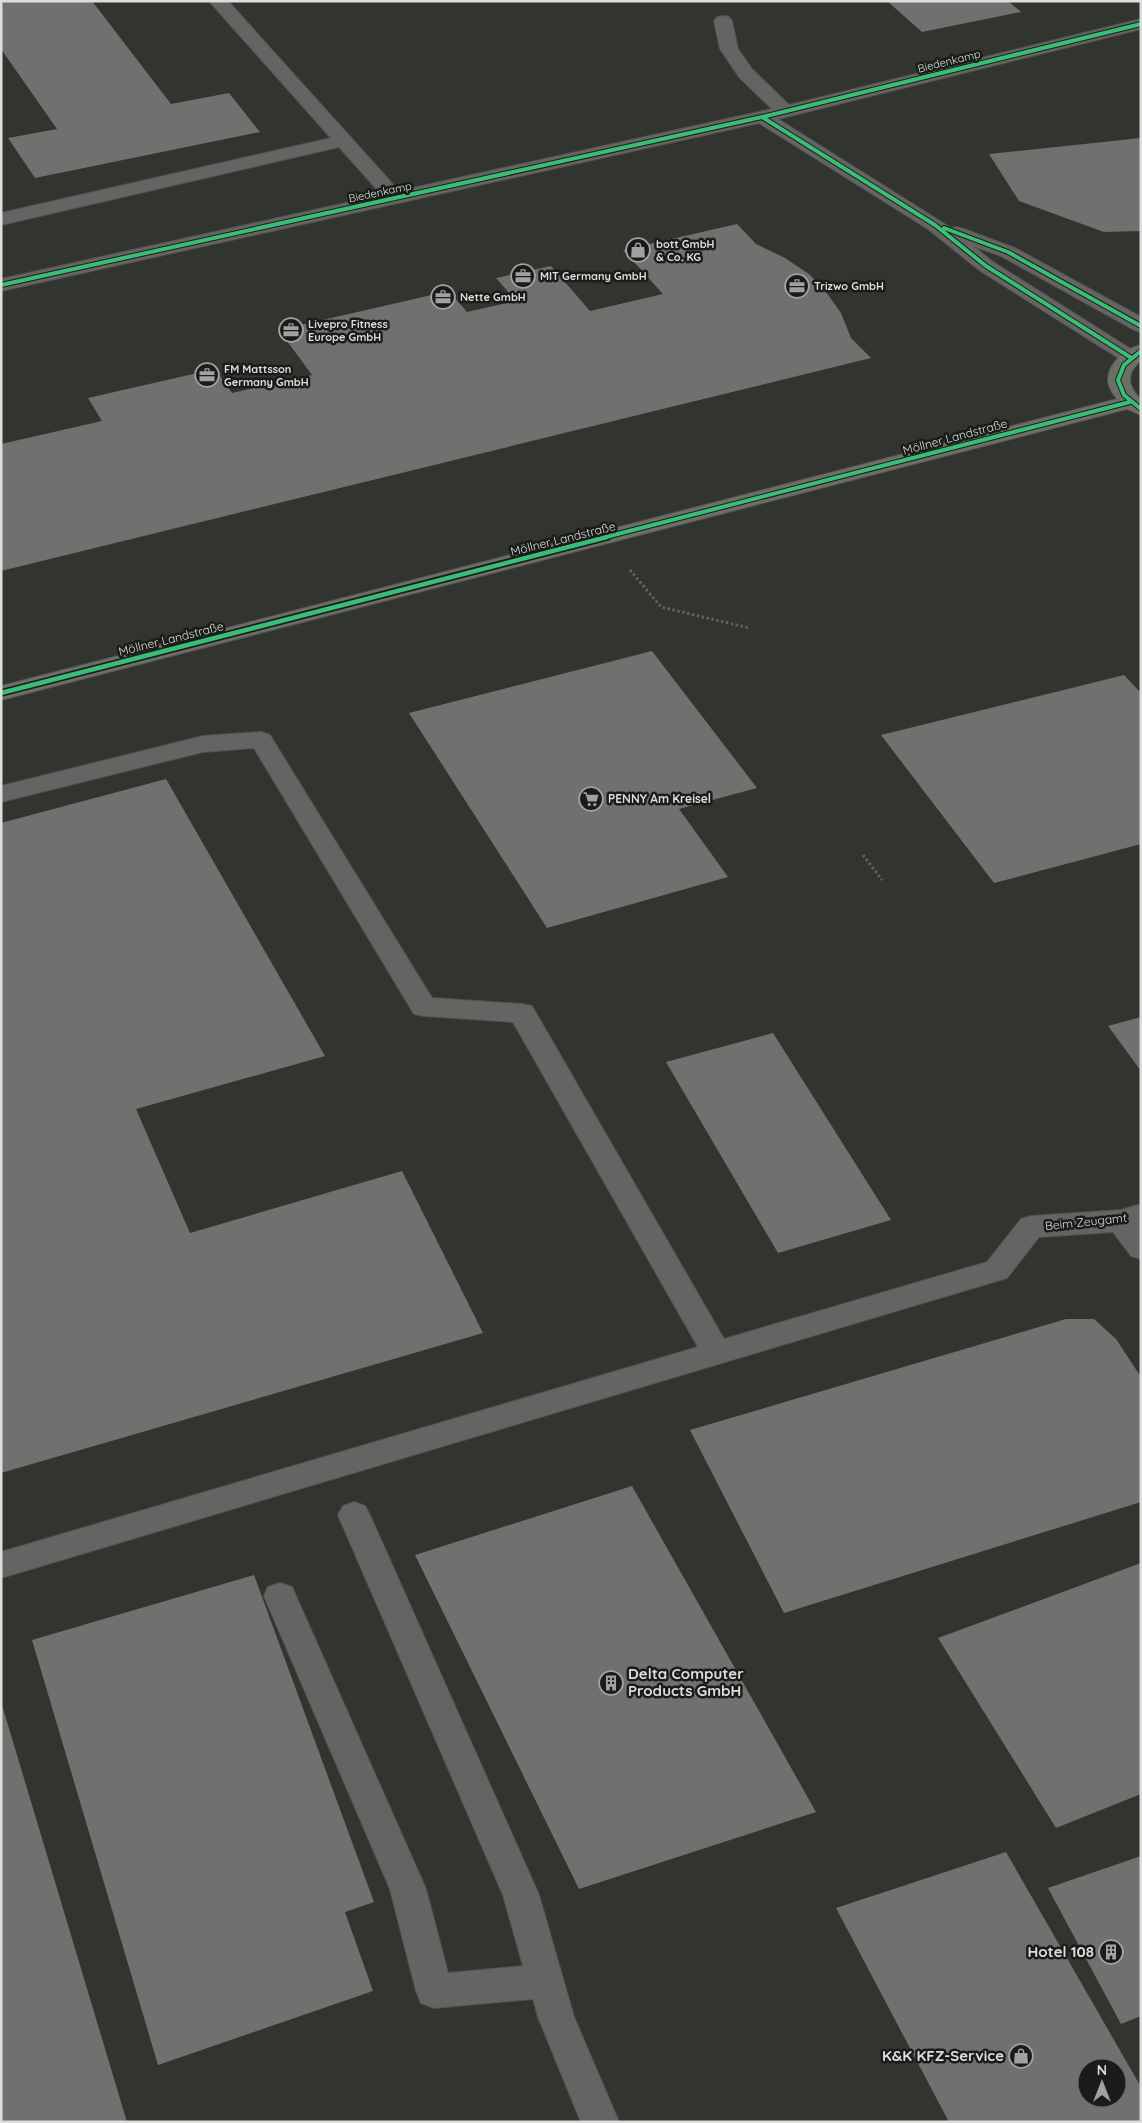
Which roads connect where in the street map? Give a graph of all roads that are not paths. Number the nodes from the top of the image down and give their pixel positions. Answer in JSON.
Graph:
{"nodes":[{"id":1,"x":218,"y":1,"type":"edge"},
{"id":2,"x":723,"y":21,"type":"dead end"},
{"id":3,"x":1133,"y":26,"type":"edge"},
{"id":4,"x":1141,"y":39,"type":"edge"},
{"id":5,"x":786,"y":112,"type":"junction"},
{"id":6,"x":762,"y":117,"type":"junction"},
{"id":7,"x":343,"y":141,"type":"junction"},
{"id":8,"x":395,"y":198,"type":"junction"},
{"id":9,"x":1,"y":219,"type":"edge"},
{"id":10,"x":935,"y":225,"type":"junction"},
{"id":11,"x":4,"y":279,"type":"edge"},
{"id":12,"x":1141,"y":326,"type":"edge"},
{"id":13,"x":1135,"y":354,"type":"edge"},
{"id":14,"x":1135,"y":406,"type":"edge"},
{"id":15,"x":1,"y":693,"type":"edge"},
{"id":16,"x":1,"y":794,"type":"edge"},
{"id":17,"x":1131,"y":1218,"type":"edge"},
{"id":18,"x":1141,"y":1248,"type":"edge"},
{"id":19,"x":718,"y":1353,"type":"junction"},
{"id":20,"x":354,"y":1516,"type":"dead end"},
{"id":21,"x":1,"y":1565,"type":"edge"},
{"id":22,"x":280,"y":1596,"type":"dead end"},
{"id":23,"x":546,"y":1981,"type":"junction"},
{"id":24,"x":600,"y":2122,"type":"edge"}],
"edges":[{"from":1,"to":7,"type":"street"},
{"from":2,"to":5,"type":"street"},
{"from":3,"to":4,"type":"street"},
{"from":3,"to":5,"type":"street","name":"Biedenkamp"},
{"from":5,"to":6,"type":"street","name":"Biedenkamp"},
{"from":6,"to":8,"type":"street","name":"Biedenkamp"},
{"from":6,"to":10,"type":"street"},
{"from":7,"to":8,"type":"street"},
{"from":7,"to":9,"type":"street"},
{"from":8,"to":11,"type":"street","name":"Biedenkamp"},
{"from":10,"to":12,"type":"street"},
{"from":10,"to":13,"type":"street"},
{"from":13,"to":14,"type":"main road"},
{"from":14,"to":15,"type":"main road","name":"Möllner Landstraße"},
{"from":16,"to":19,"type":"street"},
{"from":17,"to":18,"type":"street"},
{"from":17,"to":19,"type":"street","name":"Beim Zeugamt"},
{"from":19,"to":21,"type":"street"},
{"from":20,"to":23,"type":"street"},
{"from":22,"to":23,"type":"street"},
{"from":23,"to":24,"type":"street"}]}
